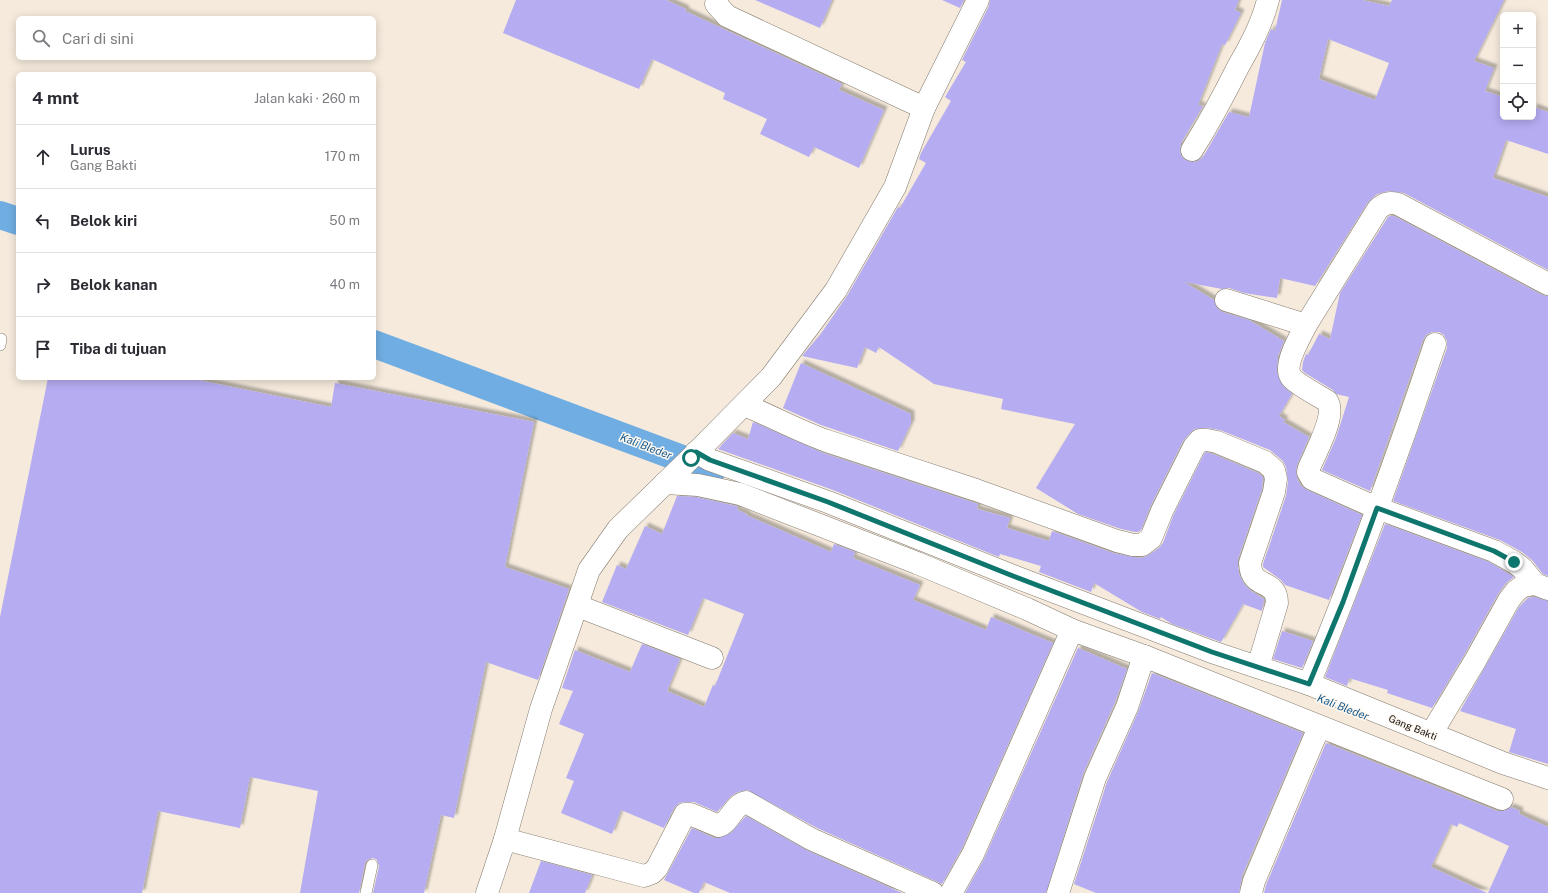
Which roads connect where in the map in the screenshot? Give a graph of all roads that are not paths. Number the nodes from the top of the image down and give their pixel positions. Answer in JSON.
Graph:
{"nodes":[{"id":1,"x":717,"y":0,"type":"edge"},
{"id":2,"x":978,"y":0,"type":"edge"},
{"id":3,"x":1268,"y":0,"type":"edge"},
{"id":4,"x":924,"y":108,"type":"junction"},
{"id":5,"x":1192,"y":150,"type":"dead end"},
{"id":6,"x":1548,"y":284,"type":"edge"},
{"id":7,"x":1226,"y":300,"type":"dead end"},
{"id":8,"x":1306,"y":325,"type":"junction"},
{"id":9,"x":1435,"y":344,"type":"dead end"},
{"id":10,"x":744,"y":405,"type":"junction"},
{"id":11,"x":694,"y":455,"type":"junction"},
{"id":12,"x":669,"y":479,"type":"junction"},
{"id":13,"x":1377,"y":508,"type":"junction"},
{"id":14,"x":1542,"y":587,"type":"edge"},
{"id":15,"x":578,"y":606,"type":"junction"},
{"id":16,"x":1072,"y":630,"type":"junction"},
{"id":17,"x":1144,"y":656,"type":"junction"},
{"id":18,"x":712,"y":658,"type":"dead end"},
{"id":19,"x":1258,"y":667,"type":"junction"},
{"id":20,"x":1309,"y":684,"type":"junction"},
{"id":21,"x":1319,"y":726,"type":"junction"},
{"id":22,"x":1431,"y":734,"type":"junction"},
{"id":23,"x":1548,"y":778,"type":"edge"},
{"id":24,"x":1502,"y":799,"type":"dead end"},
{"id":25,"x":505,"y":839,"type":"junction"},
{"id":26,"x":372,"y":865,"type":"dead end"},
{"id":27,"x":366,"y":893,"type":"edge"},
{"id":28,"x":487,"y":893,"type":"edge"},
{"id":29,"x":933,"y":893,"type":"edge"},
{"id":30,"x":951,"y":893,"type":"edge"},
{"id":31,"x":1058,"y":893,"type":"edge"},
{"id":32,"x":1251,"y":893,"type":"edge"}],
"edges":[{"from":1,"to":4,"type":"street"},
{"from":2,"to":4,"type":"street"},
{"from":3,"to":5,"type":"street"},
{"from":4,"to":10,"type":"street"},
{"from":6,"to":8,"type":"street"},
{"from":7,"to":8,"type":"street"},
{"from":8,"to":13,"type":"street"},
{"from":9,"to":13,"type":"street"},
{"from":10,"to":11,"type":"street"},
{"from":10,"to":19,"type":"street"},
{"from":11,"to":12,"type":"street"},
{"from":11,"to":19,"type":"street","name":"Gang Bakti"},
{"from":12,"to":15,"type":"street"},
{"from":12,"to":16,"type":"street"},
{"from":13,"to":14,"type":"street"},
{"from":13,"to":20,"type":"street"},
{"from":14,"to":22,"type":"street"},
{"from":15,"to":18,"type":"street"},
{"from":15,"to":25,"type":"street"},
{"from":16,"to":17,"type":"street"},
{"from":16,"to":30,"type":"street"},
{"from":17,"to":21,"type":"street"},
{"from":17,"to":31,"type":"street"},
{"from":19,"to":20,"type":"street","name":"Gang Bakti"},
{"from":20,"to":22,"type":"street","name":"Gang Bakti"},
{"from":21,"to":24,"type":"street"},
{"from":21,"to":32,"type":"street"},
{"from":22,"to":23,"type":"street","name":"Gang Bakti"},
{"from":25,"to":28,"type":"street"},
{"from":25,"to":29,"type":"street"},
{"from":26,"to":27,"type":"lane"}]}
